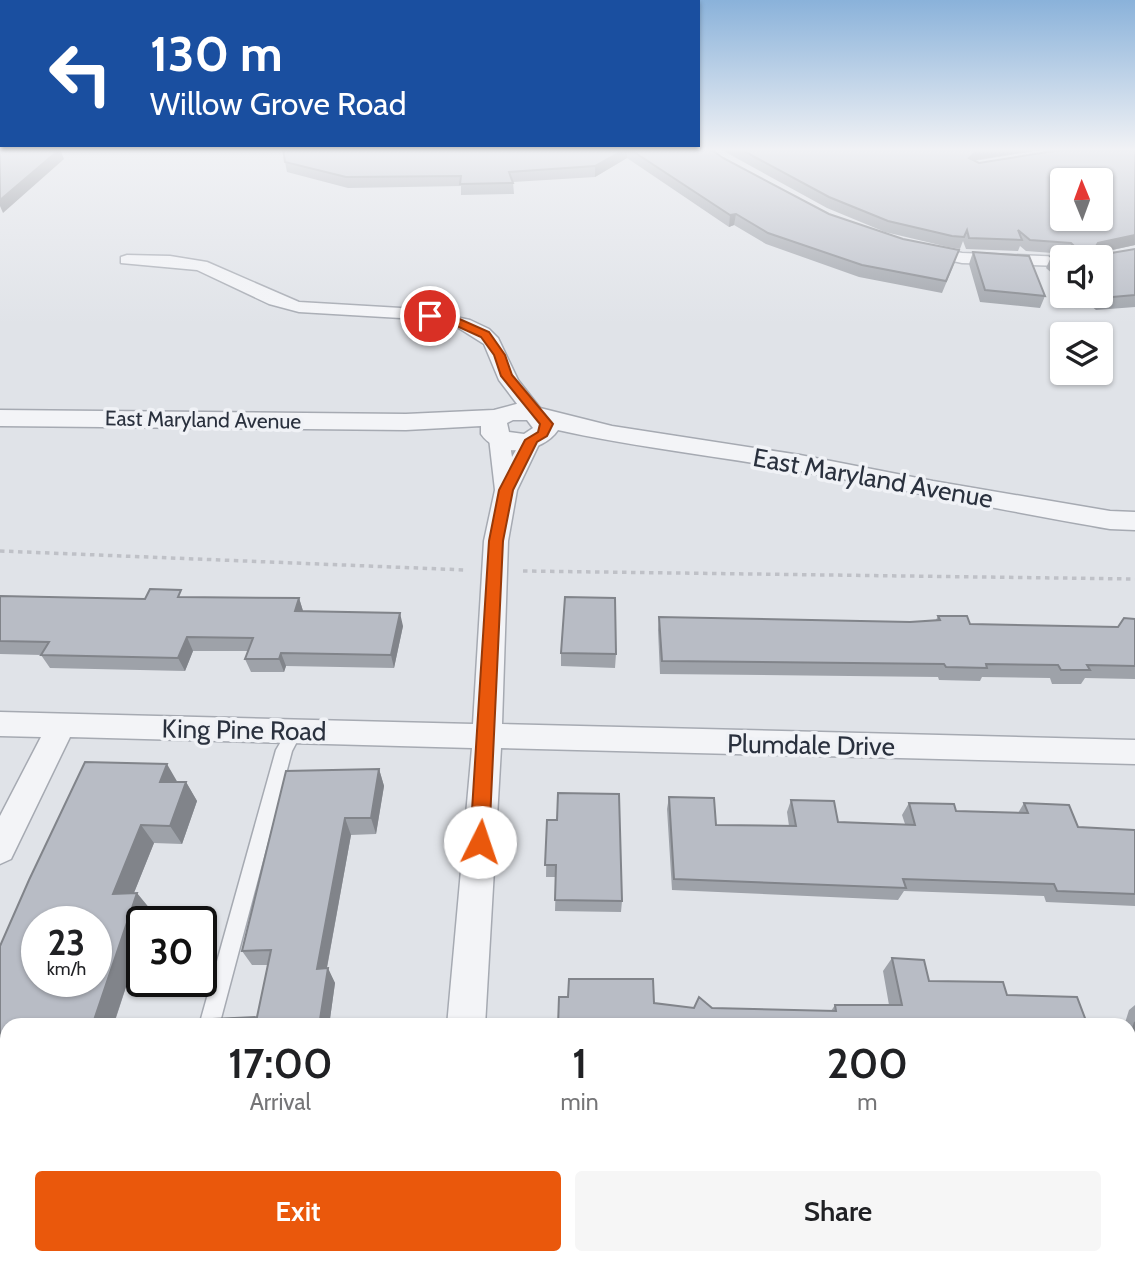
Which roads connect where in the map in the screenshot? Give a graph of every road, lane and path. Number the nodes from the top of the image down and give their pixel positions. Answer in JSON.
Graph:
{"nodes":[{"id":1,"x":905,"y":246,"type":"edge"},
{"id":2,"x":127,"y":260,"type":"dead end"},
{"id":3,"x":1050,"y":261,"type":"edge"},
{"id":4,"x":506,"y":376,"type":"junction"},
{"id":5,"x":0,"y":418,"type":"edge"},
{"id":6,"x":500,"y":425,"type":"junction"},
{"id":7,"x":538,"y":427,"type":"junction"},
{"id":8,"x":506,"y":490,"type":"junction"},
{"id":9,"x":1135,"y":520,"type":"edge"},
{"id":10,"x":0,"y":551,"type":"edge"},
{"id":11,"x":494,"y":571,"type":"junction"},
{"id":12,"x":1135,"y":579,"type":"edge"},
{"id":13,"x":0,"y":724,"type":"edge"},
{"id":14,"x":61,"y":725,"type":"junction"},
{"id":15,"x":294,"y":732,"type":"junction"},
{"id":16,"x":487,"y":738,"type":"junction"},
{"id":17,"x":1135,"y":752,"type":"edge"},
{"id":18,"x":0,"y":849,"type":"edge"},
{"id":19,"x":211,"y":1018,"type":"edge"},
{"id":20,"x":467,"y":1018,"type":"edge"}],
"edges":[{"from":1,"to":3,"type":"street"},
{"from":2,"to":4,"type":"street"},
{"from":4,"to":6,"type":"street"},
{"from":4,"to":7,"type":"street"},
{"from":5,"to":6,"type":"street","name":"East Maryland Avenue"},
{"from":6,"to":7,"type":"street","name":"East Maryland Avenue"},
{"from":6,"to":8,"type":"street"},
{"from":7,"to":8,"type":"street"},
{"from":7,"to":9,"type":"street","name":"East Maryland Avenue"},
{"from":8,"to":11,"type":"street"},
{"from":10,"to":11,"type":"path"},
{"from":11,"to":12,"type":"path"},
{"from":11,"to":16,"type":"street"},
{"from":13,"to":14,"type":"street","name":"King Pine Road"},
{"from":14,"to":15,"type":"street","name":"King Pine Road"},
{"from":14,"to":18,"type":"street"},
{"from":15,"to":16,"type":"street","name":"King Pine Road"},
{"from":15,"to":19,"type":"lane"},
{"from":16,"to":17,"type":"street","name":"Plumdale Drive"},
{"from":16,"to":20,"type":"street"}]}
